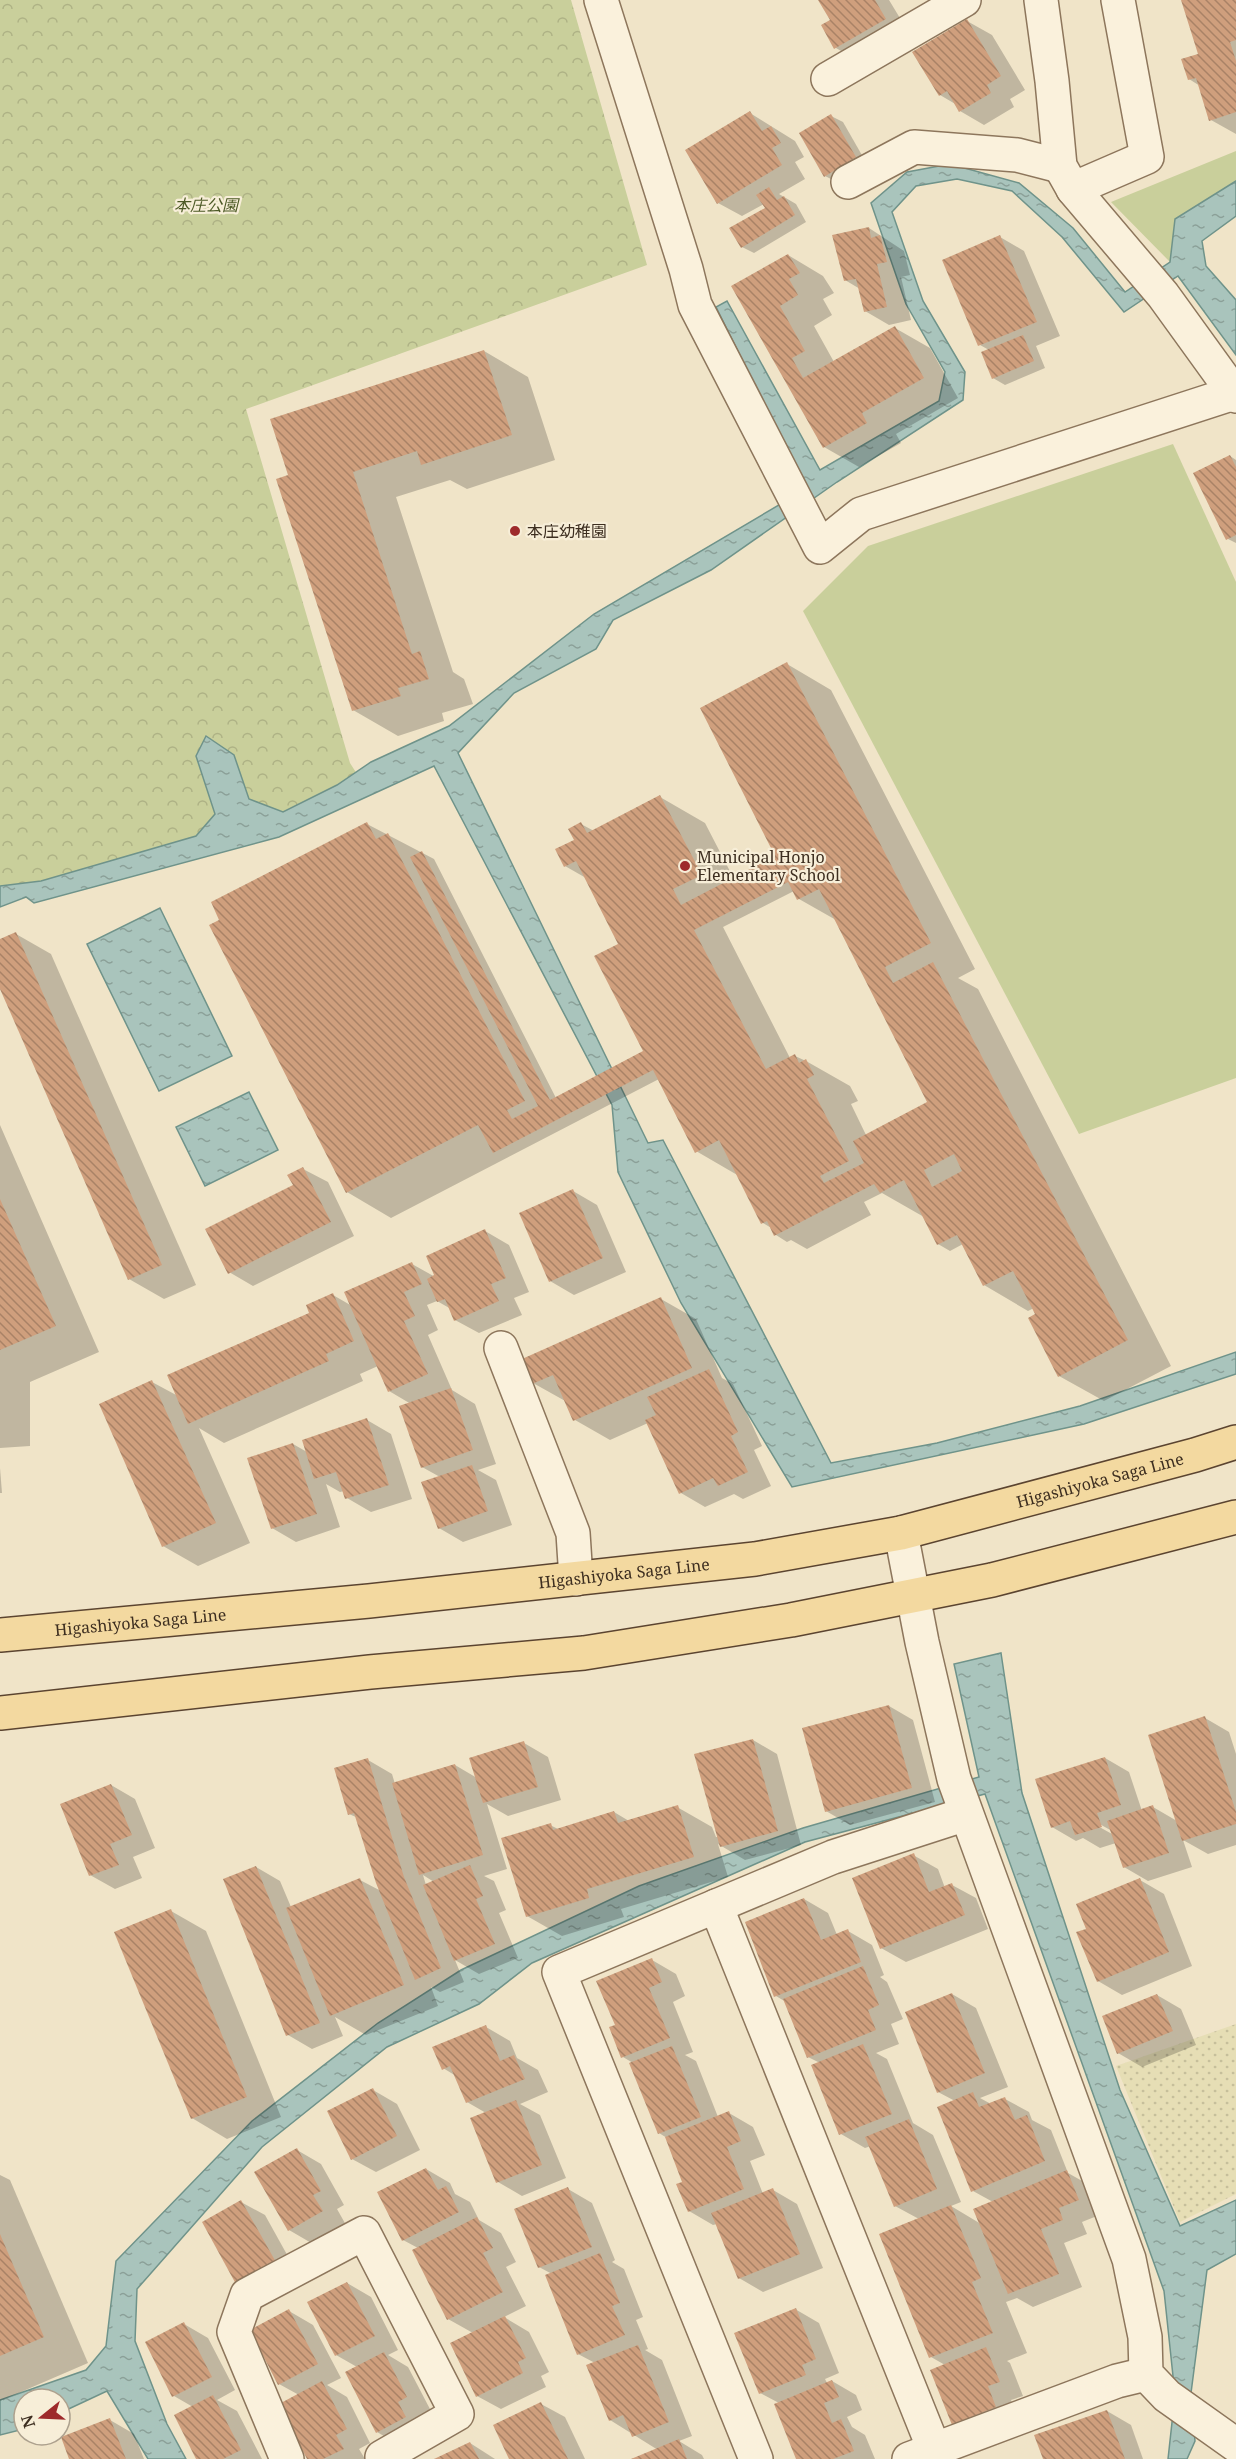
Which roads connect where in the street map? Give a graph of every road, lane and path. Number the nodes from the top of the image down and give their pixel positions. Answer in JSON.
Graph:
{"nodes":[{"id":1,"x":601,"y":0,"type":"edge"},
{"id":2,"x":964,"y":0,"type":"edge"},
{"id":3,"x":1041,"y":0,"type":"edge"},
{"id":4,"x":1118,"y":0,"type":"edge"},
{"id":5,"x":828,"y":79,"type":"dead end"},
{"id":6,"x":1067,"y":178,"type":"junction"},
{"id":7,"x":848,"y":182,"type":"dead end"},
{"id":8,"x":1235,"y":394,"type":"edge"},
{"id":9,"x":501,"y":1348,"type":"dead end"},
{"id":10,"x":1236,"y":1442,"type":"edge"},
{"id":11,"x":1236,"y":1517,"type":"edge"},
{"id":12,"x":901,"y":1533,"type":"junction"},
{"id":13,"x":576,"y":1579,"type":"junction"},
{"id":14,"x":912,"y":1594,"type":"junction"},
{"id":15,"x":0,"y":1635,"type":"edge"},
{"id":16,"x":0,"y":1713,"type":"edge"},
{"id":17,"x":966,"y":1814,"type":"junction"},
{"id":18,"x":716,"y":1906,"type":"junction"},
{"id":19,"x":1156,"y":2385,"type":"junction"},
{"id":20,"x":1236,"y":2445,"type":"edge"},
{"id":21,"x":922,"y":2454,"type":"edge"},
{"id":22,"x":381,"y":2458,"type":"edge"},
{"id":23,"x":287,"y":2459,"type":"edge"},
{"id":24,"x":756,"y":2459,"type":"edge"}],
"edges":[{"from":1,"to":8,"type":"street"},
{"from":2,"to":5,"type":"street"},
{"from":3,"to":6,"type":"street"},
{"from":4,"to":6,"type":"street"},
{"from":6,"to":7,"type":"street"},
{"from":6,"to":8,"type":"street"},
{"from":9,"to":13,"type":"street"},
{"from":10,"to":12,"type":"main road","name":"Higashiyoka Saga Line"},
{"from":11,"to":14,"type":"main road"},
{"from":12,"to":13,"type":"main road","name":"Higashiyoka Saga Line"},
{"from":12,"to":14,"type":"street"},
{"from":13,"to":15,"type":"main road","name":"Higashiyoka Saga Line"},
{"from":14,"to":16,"type":"main road"},
{"from":14,"to":17,"type":"street"},
{"from":17,"to":18,"type":"street"},
{"from":17,"to":19,"type":"street"},
{"from":18,"to":21,"type":"street"},
{"from":18,"to":24,"type":"street"},
{"from":19,"to":20,"type":"street"},
{"from":19,"to":21,"type":"street"},
{"from":22,"to":23,"type":"street"}]}
